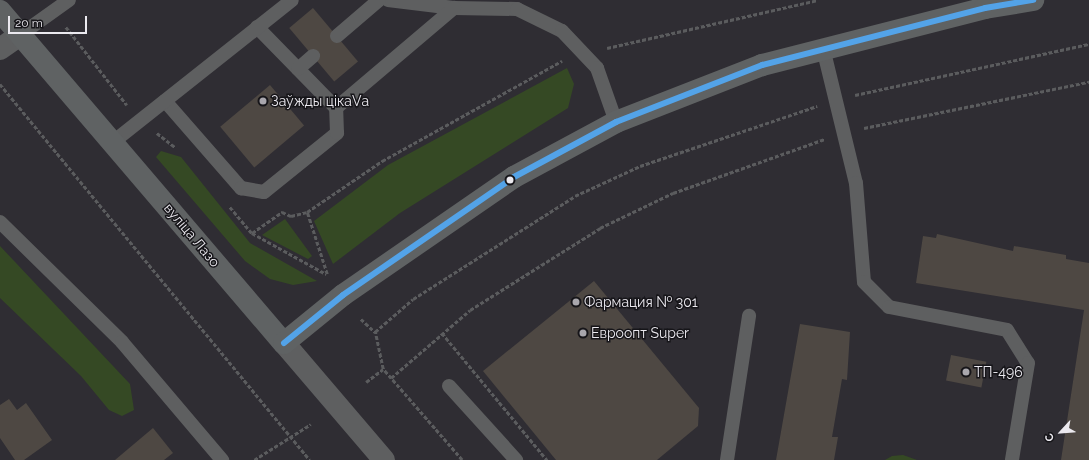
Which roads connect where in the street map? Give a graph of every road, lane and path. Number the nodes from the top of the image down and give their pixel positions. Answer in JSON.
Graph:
{"nodes":[{"id":1,"x":69,"y":0,"type":"edge"},
{"id":2,"x":292,"y":0,"type":"edge"},
{"id":3,"x":379,"y":0,"type":"edge"},
{"id":4,"x":388,"y":0,"type":"edge"},
{"id":5,"x":818,"y":0,"type":"edge"},
{"id":6,"x":1033,"y":0,"type":"edge"},
{"id":7,"x":454,"y":8,"type":"junction"},
{"id":8,"x":0,"y":11,"type":"edge"},
{"id":9,"x":257,"y":27,"type":"junction"},
{"id":10,"x":20,"y":35,"type":"junction"},
{"id":11,"x":337,"y":36,"type":"dead end"},
{"id":12,"x":1089,"y":44,"type":"edge"},
{"id":13,"x":824,"y":48,"type":"junction"},
{"id":14,"x":0,"y":49,"type":"edge"},
{"id":15,"x":582,"y":53,"type":"junction"},
{"id":16,"x":313,"y":56,"type":"dead end"},
{"id":17,"x":298,"y":69,"type":"junction"},
{"id":18,"x":1089,"y":82,"type":"edge"},
{"id":19,"x":0,"y":84,"type":"edge"},
{"id":20,"x":836,"y":99,"type":"junction"},
{"id":21,"x":164,"y":101,"type":"junction"},
{"id":22,"x":336,"y":108,"type":"junction"},
{"id":23,"x":616,"y":122,"type":"junction"},
{"id":24,"x":843,"y":132,"type":"junction"},
{"id":25,"x":113,"y":142,"type":"junction"},
{"id":26,"x":307,"y":212,"type":"junction"},
{"id":27,"x":0,"y":222,"type":"edge"},
{"id":28,"x":252,"y":232,"type":"dead end"},
{"id":29,"x":327,"y":274,"type":"dead end"},
{"id":30,"x":749,"y":316,"type":"dead end"},
{"id":31,"x":361,"y":319,"type":"dead end"},
{"id":32,"x":375,"y":332,"type":"junction"},
{"id":33,"x":442,"y":333,"type":"junction"},
{"id":34,"x":284,"y":343,"type":"junction"},
{"id":35,"x":383,"y":369,"type":"junction"},
{"id":36,"x":391,"y":378,"type":"junction"},
{"id":37,"x":366,"y":382,"type":"dead end"},
{"id":38,"x":449,"y":386,"type":"dead end"},
{"id":39,"x":312,"y":424,"type":"dead end"},
{"id":40,"x":292,"y":440,"type":"junction"},
{"id":41,"x":222,"y":460,"type":"edge"},
{"id":42,"x":254,"y":460,"type":"edge"},
{"id":43,"x":310,"y":460,"type":"edge"},
{"id":44,"x":384,"y":460,"type":"edge"},
{"id":45,"x":462,"y":460,"type":"edge"},
{"id":46,"x":516,"y":460,"type":"edge"},
{"id":47,"x":547,"y":460,"type":"edge"},
{"id":48,"x":727,"y":460,"type":"edge"},
{"id":49,"x":1012,"y":460,"type":"edge"}],
"edges":[{"from":1,"to":10,"type":"lane"},
{"from":2,"to":9,"type":"lane"},
{"from":3,"to":11,"type":"lane"},
{"from":4,"to":7,"type":"lane"},
{"from":5,"to":15,"type":"path"},
{"from":6,"to":13,"type":"main road"},
{"from":7,"to":15,"type":"lane"},
{"from":7,"to":22,"type":"lane"},
{"from":8,"to":10,"type":"main road","name":"вуліца Лазо"},
{"from":9,"to":17,"type":"lane"},
{"from":9,"to":21,"type":"lane"},
{"from":10,"to":14,"type":"street"},
{"from":10,"to":25,"type":"main road","name":"вуліца Лазо"},
{"from":12,"to":20,"type":"path"},
{"from":13,"to":20,"type":"lane"},
{"from":13,"to":23,"type":"main road"},
{"from":15,"to":23,"type":"lane"},
{"from":15,"to":26,"type":"path"},
{"from":16,"to":17,"type":"lane"},
{"from":17,"to":22,"type":"lane"},
{"from":18,"to":24,"type":"path"},
{"from":19,"to":40,"type":"path"},
{"from":20,"to":24,"type":"lane"},
{"from":20,"to":32,"type":"path"},
{"from":21,"to":22,"type":"lane"},
{"from":21,"to":25,"type":"lane"},
{"from":23,"to":34,"type":"main road"},
{"from":24,"to":33,"type":"path"},
{"from":24,"to":49,"type":"lane"},
{"from":25,"to":34,"type":"main road","name":"вуліца Лазо"},
{"from":26,"to":28,"type":"path"},
{"from":26,"to":29,"type":"path"},
{"from":27,"to":41,"type":"lane"},
{"from":30,"to":48,"type":"lane"},
{"from":31,"to":32,"type":"path"},
{"from":32,"to":35,"type":"path"},
{"from":33,"to":36,"type":"path"},
{"from":33,"to":47,"type":"path"},
{"from":34,"to":44,"type":"street","name":"вуліца Лазо"},
{"from":35,"to":36,"type":"path"},
{"from":35,"to":37,"type":"path"},
{"from":36,"to":45,"type":"path"},
{"from":38,"to":46,"type":"lane"},
{"from":39,"to":40,"type":"path"},
{"from":40,"to":42,"type":"path"},
{"from":40,"to":43,"type":"path"}]}
